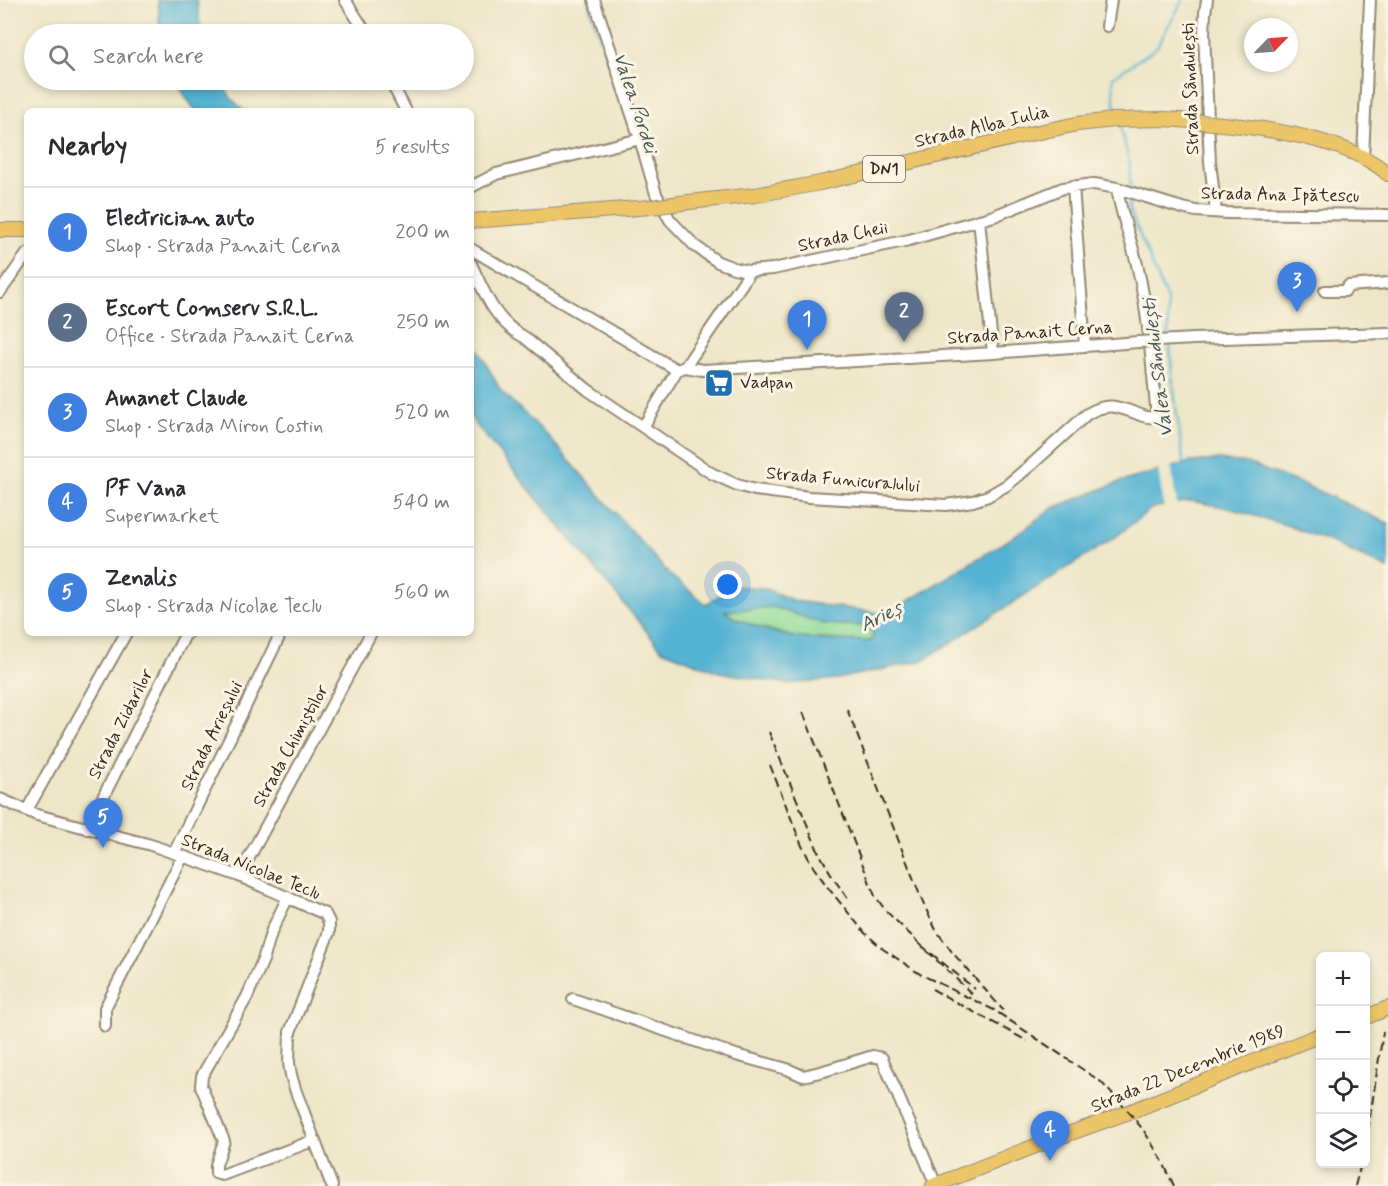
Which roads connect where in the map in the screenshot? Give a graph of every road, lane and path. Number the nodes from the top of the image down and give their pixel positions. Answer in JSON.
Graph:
{"nodes":[{"id":1,"x":345,"y":0,"type":"edge"},
{"id":2,"x":594,"y":0,"type":"edge"},
{"id":3,"x":1111,"y":0,"type":"edge"},
{"id":4,"x":1207,"y":0,"type":"edge"},
{"id":5,"x":1370,"y":0,"type":"edge"},
{"id":6,"x":361,"y":24,"type":"edge"},
{"id":7,"x":1107,"y":26,"type":"dead end"},
{"id":8,"x":395,"y":90,"type":"edge"},
{"id":9,"x":404,"y":108,"type":"edge"},
{"id":10,"x":640,"y":139,"type":"junction"},
{"id":11,"x":1363,"y":158,"type":"junction"},
{"id":12,"x":1388,"y":174,"type":"edge"},
{"id":13,"x":474,"y":185,"type":"edge"},
{"id":14,"x":1073,"y":186,"type":"junction"},
{"id":15,"x":1120,"y":189,"type":"junction"},
{"id":16,"x":1137,"y":195,"type":"joint"},
{"id":17,"x":1216,"y":212,"type":"junction"},
{"id":18,"x":1388,"y":215,"type":"edge"},
{"id":19,"x":979,"y":220,"type":"junction"},
{"id":20,"x":474,"y":221,"type":"edge"},
{"id":21,"x":0,"y":230,"type":"edge"},
{"id":22,"x":24,"y":230,"type":"edge"},
{"id":23,"x":474,"y":251,"type":"edge"},
{"id":24,"x":24,"y":258,"type":"edge"},
{"id":25,"x":474,"y":271,"type":"edge"},
{"id":26,"x":748,"y":271,"type":"junction"},
{"id":27,"x":1388,"y":283,"type":"edge"},
{"id":28,"x":1325,"y":291,"type":"dead end"},
{"id":29,"x":0,"y":292,"type":"edge"},
{"id":30,"x":1388,"y":333,"type":"edge"},
{"id":31,"x":1085,"y":346,"type":"junction"},
{"id":32,"x":993,"y":353,"type":"junction"},
{"id":33,"x":681,"y":369,"type":"junction"},
{"id":34,"x":643,"y":428,"type":"junction"},
{"id":35,"x":124,"y":636,"type":"edge"},
{"id":36,"x":184,"y":636,"type":"edge"},
{"id":37,"x":280,"y":636,"type":"edge"},
{"id":38,"x":370,"y":636,"type":"edge"},
{"id":39,"x":0,"y":799,"type":"edge"},
{"id":40,"x":27,"y":810,"type":"junction"},
{"id":41,"x":87,"y":829,"type":"junction"},
{"id":42,"x":178,"y":855,"type":"junction"},
{"id":43,"x":239,"y":876,"type":"junction"},
{"id":44,"x":288,"y":897,"type":"junction"},
{"id":45,"x":573,"y":999,"type":"dead end"},
{"id":46,"x":1388,"y":1008,"type":"edge"},
{"id":47,"x":1370,"y":1015,"type":"edge"},
{"id":48,"x":105,"y":1026,"type":"dead end"},
{"id":49,"x":1316,"y":1037,"type":"edge"},
{"id":50,"x":315,"y":1140,"type":"junction"},
{"id":51,"x":934,"y":1185,"type":"edge"},
{"id":52,"x":332,"y":1186,"type":"edge"}],
"edges":[{"from":1,"to":6,"type":"street"},
{"from":2,"to":10,"type":"street","name":"Strada Cheii"},
{"from":3,"to":7,"type":"street"},
{"from":4,"to":17,"type":"street","name":"Strada Sândulești"},
{"from":5,"to":11,"type":"street"},
{"from":8,"to":9,"type":"street"},
{"from":10,"to":13,"type":"street"},
{"from":10,"to":26,"type":"street","name":"Strada Cheii"},
{"from":11,"to":12,"type":"main road","name":"Strada Alba Iulia","number":"DN1"},
{"from":11,"to":20,"type":"main road","name":"Strada Alba Iulia","number":"DN1","bridge":true},
{"from":14,"to":15,"type":"street","name":"Strada Cheii"},
{"from":14,"to":19,"type":"street","name":"Strada Cheii"},
{"from":14,"to":31,"type":"street"},
{"from":15,"to":16,"type":"street","name":"Strada Cheii"},
{"from":15,"to":34,"type":"street","name":"Strada Funicuralului"},
{"from":16,"to":17,"type":"street","name":"Strada Ana Ipătescu"},
{"from":17,"to":18,"type":"street","name":"Strada Ana Ipătescu"},
{"from":19,"to":26,"type":"street","name":"Strada Cheii"},
{"from":19,"to":32,"type":"street"},
{"from":21,"to":22,"type":"main road"},
{"from":23,"to":33,"type":"street","name":"Strada Panait Cerna"},
{"from":24,"to":29,"type":"street"},
{"from":25,"to":34,"type":"street","name":"Strada Funicuralului"},
{"from":26,"to":33,"type":"street"},
{"from":27,"to":28,"type":"street"},
{"from":30,"to":31,"type":"street","name":"Strada Panait Cerna","bridge":true},
{"from":31,"to":32,"type":"street","name":"Strada Panait Cerna"},
{"from":32,"to":33,"type":"street","name":"Strada Panait Cerna"},
{"from":33,"to":34,"type":"street"},
{"from":35,"to":40,"type":"street"},
{"from":36,"to":41,"type":"street","name":"Strada Zidarilor"},
{"from":37,"to":42,"type":"street","name":"Strada Arieșului"},
{"from":38,"to":43,"type":"street","name":"Strada Chimiștilor"},
{"from":39,"to":40,"type":"street","name":"Strada Nicolae Teclu"},
{"from":40,"to":41,"type":"street","name":"Strada Nicolae Teclu"},
{"from":41,"to":42,"type":"street","name":"Strada Nicolae Teclu"},
{"from":42,"to":43,"type":"street","name":"Strada Nicolae Teclu"},
{"from":42,"to":48,"type":"street","name":"Strada Arieșului"},
{"from":43,"to":44,"type":"street","name":"Strada Nicolae Teclu"},
{"from":44,"to":50,"type":"street","name":"Strada Nicolae Teclu"},
{"from":44,"to":50,"type":"street"},
{"from":45,"to":51,"type":"street"},
{"from":46,"to":47,"type":"main road"},
{"from":49,"to":51,"type":"main road","name":"Strada 22 Decembrie 1989"},
{"from":50,"to":52,"type":"street","name":"Strada Nicolae Teclu"}]}
